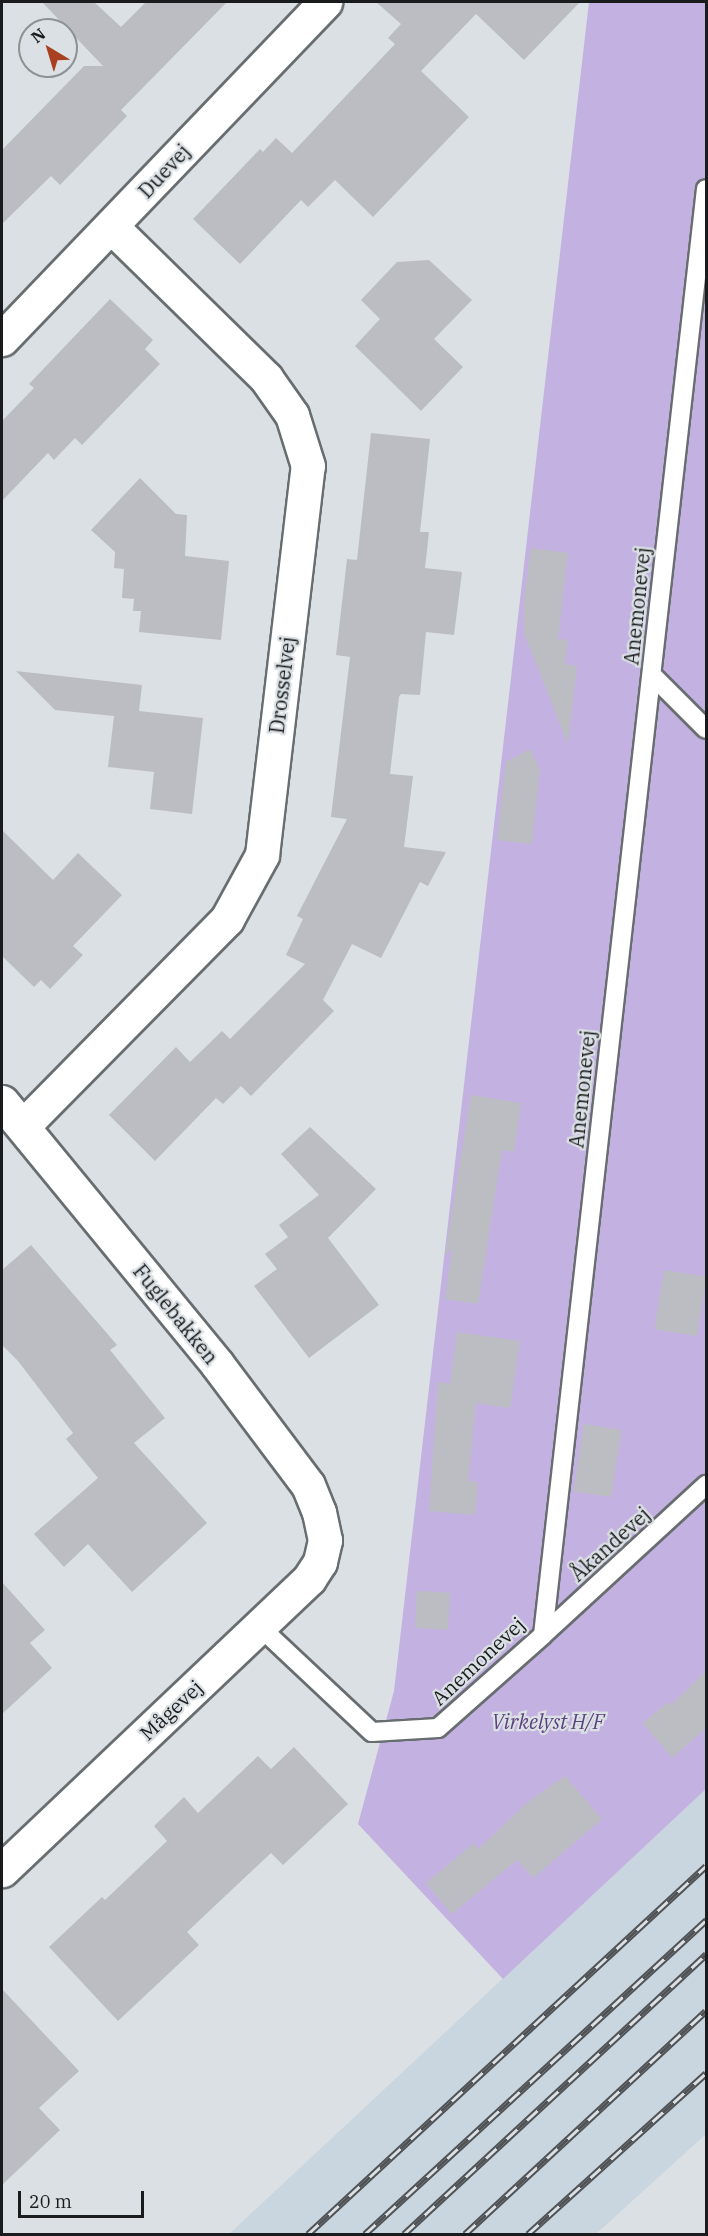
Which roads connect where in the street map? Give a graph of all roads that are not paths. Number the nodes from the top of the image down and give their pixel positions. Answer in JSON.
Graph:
{"nodes":[{"id":1,"x":325,"y":2,"type":"edge"},
{"id":2,"x":706,"y":189,"type":"edge"},
{"id":3,"x":111,"y":226,"type":"junction"},
{"id":4,"x":2,"y":339,"type":"edge"},
{"id":5,"x":652,"y":675,"type":"junction"},
{"id":6,"x":706,"y":729,"type":"edge"},
{"id":7,"x":12,"y":1114,"type":"edge"},
{"id":8,"x":706,"y":1485,"type":"edge"},
{"id":9,"x":325,"y":1539,"type":"joint"},
{"id":10,"x":259,"y":1626,"type":"junction"},
{"id":11,"x":543,"y":1635,"type":"junction"},
{"id":12,"x":2,"y":1867,"type":"edge"}],
"edges":[{"from":1,"to":3,"type":"street","name":"Duevej"},
{"from":2,"to":5,"type":"lane","name":"Anemonevej"},
{"from":3,"to":4,"type":"street","name":"Duevej"},
{"from":3,"to":7,"type":"street","name":"Drosselvej"},
{"from":5,"to":6,"type":"lane"},
{"from":5,"to":11,"type":"lane","name":"Anemonevej"},
{"from":7,"to":9,"type":"street","name":"Fuglebakken"},
{"from":8,"to":11,"type":"lane","name":"Åkandevej"},
{"from":9,"to":10,"type":"street","name":"Mågevej"},
{"from":10,"to":11,"type":"lane","name":"Anemonevej"},
{"from":10,"to":12,"type":"street","name":"Mågevej"}]}
